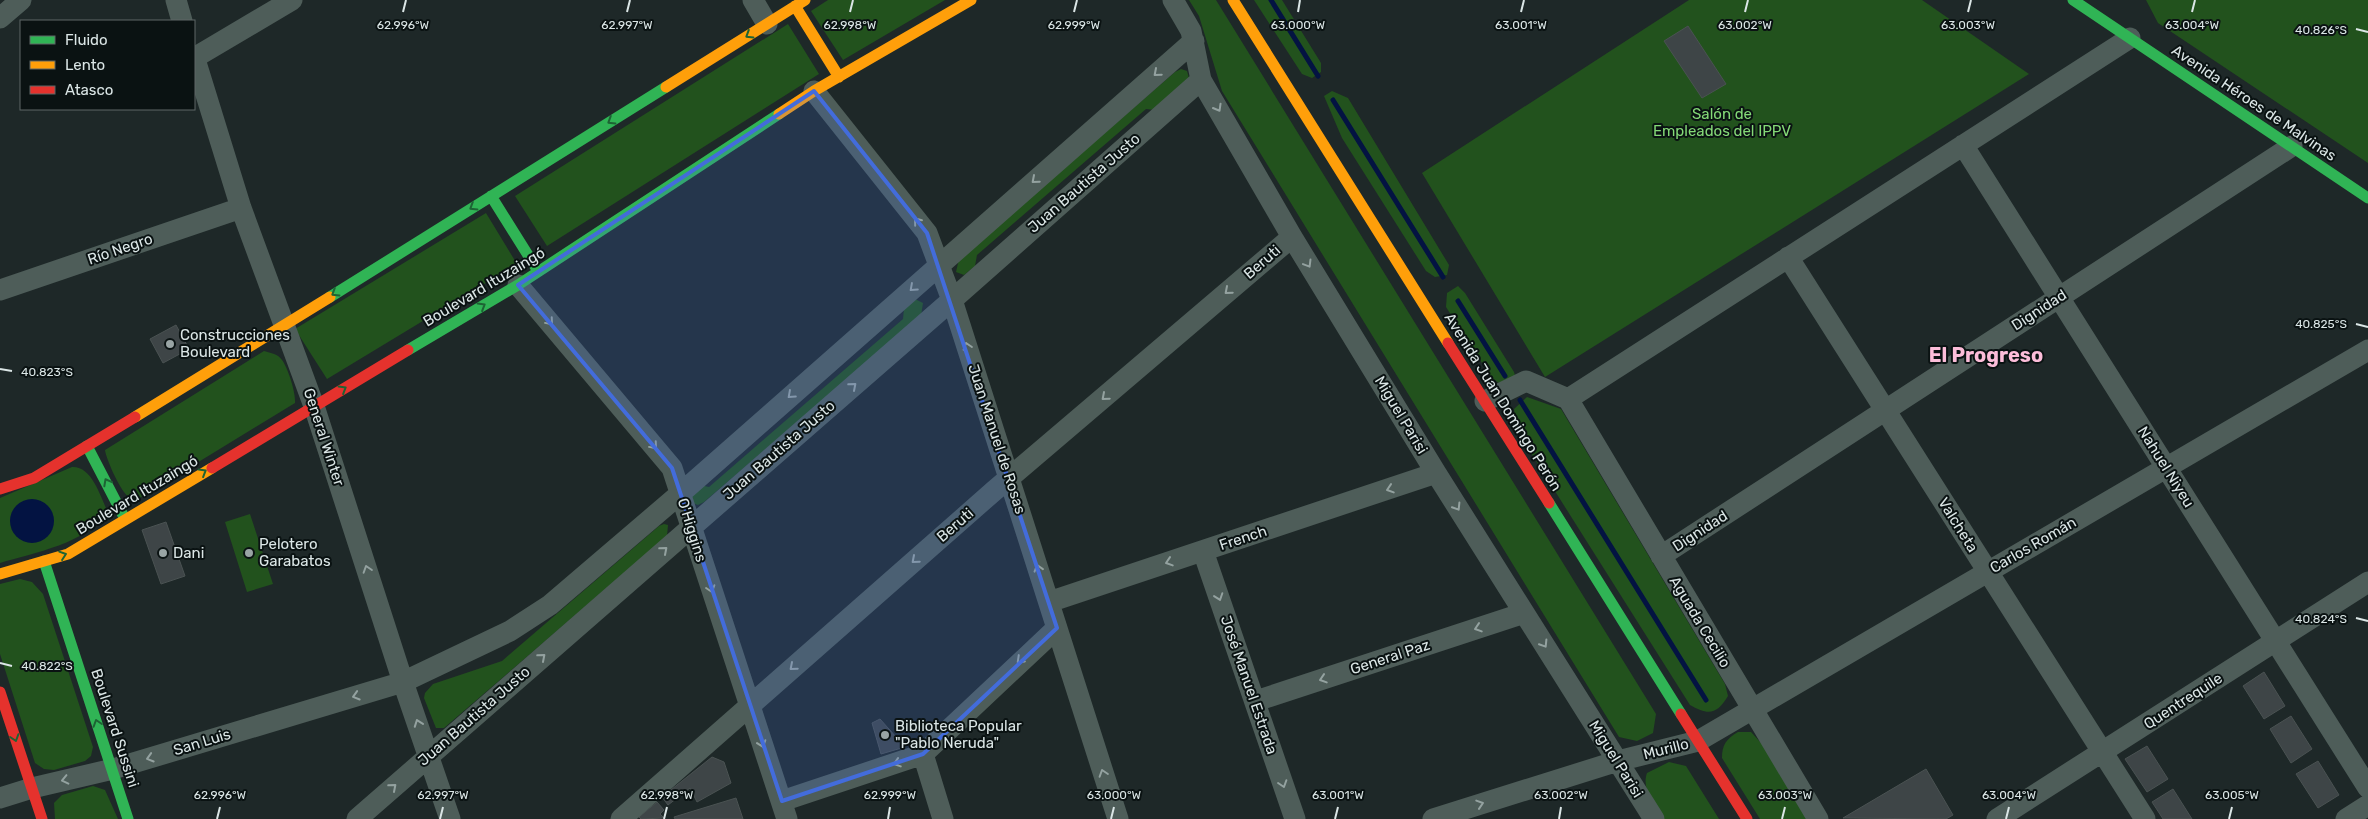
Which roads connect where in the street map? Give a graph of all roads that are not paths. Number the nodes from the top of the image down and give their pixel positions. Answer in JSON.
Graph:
{"nodes":[{"id":1,"x":21,"y":0,"type":"edge"},
{"id":2,"x":176,"y":0,"type":"edge"},
{"id":3,"x":292,"y":0,"type":"edge"},
{"id":4,"x":753,"y":0,"type":"edge"},
{"id":5,"x":971,"y":0,"type":"edge"},
{"id":6,"x":1173,"y":0,"type":"edge"},
{"id":7,"x":1233,"y":0,"type":"edge"},
{"id":8,"x":2073,"y":0,"type":"edge"},
{"id":9,"x":800,"y":3,"type":"edge"},
{"id":10,"x":0,"y":18,"type":"edge"},
{"id":11,"x":182,"y":20,"type":"edge"},
{"id":12,"x":767,"y":24,"type":"junction"},
{"id":13,"x":2130,"y":38,"type":"junction"},
{"id":14,"x":1194,"y":41,"type":"junction"},
{"id":15,"x":195,"y":56,"type":"edge"},
{"id":16,"x":195,"y":60,"type":"edge"},
{"id":17,"x":839,"y":77,"type":"junction"},
{"id":18,"x":1201,"y":80,"type":"junction"},
{"id":19,"x":814,"y":91,"type":"junction"},
{"id":20,"x":1963,"y":145,"type":"junction"},
{"id":21,"x":2292,"y":146,"type":"junction"},
{"id":22,"x":492,"y":196,"type":"junction"},
{"id":23,"x":2368,"y":198,"type":"edge"},
{"id":24,"x":241,"y":208,"type":"junction"},
{"id":25,"x":1292,"y":237,"type":"junction"},
{"id":26,"x":1788,"y":257,"type":"junction"},
{"id":27,"x":940,"y":264,"type":"junction"},
{"id":28,"x":538,"y":271,"type":"junction"},
{"id":29,"x":518,"y":285,"type":"junction"},
{"id":30,"x":0,"y":290,"type":"edge"},
{"id":31,"x":2059,"y":297,"type":"junction"},
{"id":32,"x":952,"y":300,"type":"junction"},
{"id":33,"x":283,"y":326,"type":"junction"},
{"id":34,"x":2368,"y":350,"type":"edge"},
{"id":35,"x":1568,"y":398,"type":"junction"},
{"id":36,"x":1485,"y":401,"type":"junction"},
{"id":37,"x":314,"y":406,"type":"junction"},
{"id":38,"x":1886,"y":410,"type":"junction"},
{"id":39,"x":88,"y":446,"type":"junction"},
{"id":40,"x":2166,"y":468,"type":"junction"},
{"id":41,"x":1436,"y":473,"type":"junction"},
{"id":42,"x":1010,"y":478,"type":"junction"},
{"id":43,"x":0,"y":489,"type":"edge"},
{"id":44,"x":681,"y":493,"type":"junction"},
{"id":45,"x":125,"y":519,"type":"junction"},
{"id":46,"x":691,"y":526,"type":"junction"},
{"id":47,"x":1203,"y":551,"type":"junction"},
{"id":48,"x":1661,"y":556,"type":"junction"},
{"id":49,"x":44,"y":561,"type":"junction"},
{"id":50,"x":1988,"y":572,"type":"junction"},
{"id":51,"x":0,"y":574,"type":"edge"},
{"id":52,"x":2368,"y":582,"type":"edge"},
{"id":53,"x":1049,"y":602,"type":"junction"},
{"id":54,"x":1524,"y":613,"type":"junction"},
{"id":55,"x":1057,"y":628,"type":"junction"},
{"id":56,"x":2276,"y":641,"type":"junction"},
{"id":57,"x":403,"y":682,"type":"junction"},
{"id":58,"x":0,"y":692,"type":"edge"},
{"id":59,"x":1256,"y":701,"type":"junction"},
{"id":60,"x":749,"y":706,"type":"junction"},
{"id":61,"x":1752,"y":709,"type":"junction"},
{"id":62,"x":1698,"y":741,"type":"junction"},
{"id":63,"x":2102,"y":752,"type":"junction"},
{"id":64,"x":923,"y":754,"type":"junction"},
{"id":65,"x":429,"y":756,"type":"junction"},
{"id":66,"x":1618,"y":761,"type":"junction"},
{"id":67,"x":113,"y":769,"type":"junction"},
{"id":68,"x":32,"y":788,"type":"junction"},
{"id":69,"x":2368,"y":788,"type":"edge"},
{"id":70,"x":0,"y":798,"type":"edge"},
{"id":71,"x":2368,"y":805,"type":"edge"},
{"id":72,"x":784,"y":810,"type":"edge"},
{"id":73,"x":42,"y":819,"type":"edge"},
{"id":74,"x":128,"y":819,"type":"edge"},
{"id":75,"x":357,"y":819,"type":"edge"},
{"id":76,"x":450,"y":819,"type":"edge"},
{"id":77,"x":622,"y":819,"type":"edge"},
{"id":78,"x":943,"y":819,"type":"edge"},
{"id":79,"x":1118,"y":819,"type":"edge"},
{"id":80,"x":1295,"y":819,"type":"edge"},
{"id":81,"x":1434,"y":819,"type":"edge"},
{"id":82,"x":1654,"y":819,"type":"edge"},
{"id":83,"x":1747,"y":819,"type":"edge"},
{"id":84,"x":1818,"y":819,"type":"edge"},
{"id":85,"x":1997,"y":819,"type":"edge"},
{"id":86,"x":2145,"y":819,"type":"edge"},
{"id":87,"x":2346,"y":819,"type":"edge"}],
"edges":[{"from":1,"to":10,"type":"street"},
{"from":2,"to":11,"type":"street"},
{"from":3,"to":15,"type":"street"},
{"from":4,"to":12,"type":"street"},
{"from":5,"to":17,"type":"main road","name":"Boulevard Ituzaingó"},
{"from":6,"to":14,"type":"street","name":"Miguel Parisi"},
{"from":7,"to":36,"type":"main road","name":"Avenida Juan Domingo Perón"},
{"from":8,"to":13,"type":"main road","name":"Avenida Héroes de Malvinas"},
{"from":9,"to":12,"type":"main road"},
{"from":9,"to":17,"type":"main road"},
{"from":12,"to":22,"type":"main road","one_way":true},
{"from":13,"to":20,"type":"street"},
{"from":13,"to":21,"type":"main road","name":"Avenida Héroes de Malvinas"},
{"from":14,"to":18,"type":"street","name":"Miguel Parisi"},
{"from":14,"to":27,"type":"street","one_way":true},
{"from":16,"to":24,"type":"street","name":"General Winter"},
{"from":17,"to":19,"type":"main road","name":"Boulevard Ituzaingó"},
{"from":18,"to":25,"type":"street","name":"Miguel Parisi","one_way":true},
{"from":18,"to":32,"type":"street","name":"Juan Bautista Justo"},
{"from":27,"to":19,"type":"street","name":"Juan Manuel de Rosas","one_way":true},
{"from":19,"to":28,"type":"main road","name":"Boulevard Ituzaingó"},
{"from":20,"to":26,"type":"street"},
{"from":20,"to":31,"type":"street","name":"Nahuel Niyeu"},
{"from":21,"to":23,"type":"main road","name":"Avenida Héroes de Malvinas"},
{"from":21,"to":31,"type":"street","name":"Dignidad"},
{"from":22,"to":28,"type":"main road"},
{"from":22,"to":33,"type":"main road","one_way":true},
{"from":24,"to":30,"type":"street","name":"Río Negro"},
{"from":24,"to":33,"type":"street","name":"General Winter"},
{"from":25,"to":41,"type":"street","name":"Miguel Parisi","one_way":true},
{"from":25,"to":42,"type":"street","name":"Beruti","one_way":true},
{"from":26,"to":35,"type":"street"},
{"from":26,"to":38,"type":"street","name":"Valcheta"},
{"from":27,"to":32,"type":"street","name":"Juan Manuel de Rosas"},
{"from":27,"to":44,"type":"street","one_way":true},
{"from":28,"to":29,"type":"main road","name":"Boulevard Ituzaingó"},
{"from":37,"to":29,"type":"main road","name":"Boulevard Ituzaingó","one_way":true},
{"from":29,"to":44,"type":"street","name":"O'Higgins","one_way":true},
{"from":31,"to":38,"type":"street","name":"Dignidad"},
{"from":31,"to":40,"type":"street","name":"Nahuel Niyeu"},
{"from":42,"to":32,"type":"street","name":"Juan Manuel de Rosas","one_way":true},
{"from":46,"to":32,"type":"street","name":"Juan Bautista Justo","one_way":true},
{"from":33,"to":37,"type":"street","name":"General Winter"},
{"from":33,"to":39,"type":"main road"},
{"from":34,"to":40,"type":"street","name":"Carlos Román"},
{"from":35,"to":36,"type":"street"},
{"from":35,"to":48,"type":"street","name":"Aguada Cecilio"},
{"from":36,"to":62,"type":"main road","name":"Avenida Juan Domingo Perón"},
{"from":45,"to":37,"type":"main road","name":"Boulevard Ituzaingó","one_way":true},
{"from":57,"to":37,"type":"street","name":"General Winter","one_way":true},
{"from":38,"to":48,"type":"street","name":"Dignidad"},
{"from":38,"to":50,"type":"street","name":"Valcheta"},
{"from":39,"to":43,"type":"main road"},
{"from":45,"to":39,"type":"main road","one_way":true},
{"from":40,"to":50,"type":"street","name":"Carlos Román"},
{"from":40,"to":56,"type":"street","name":"Nahuel Niyeu"},
{"from":41,"to":47,"type":"street","name":"French","one_way":true},
{"from":41,"to":54,"type":"street","name":"Miguel Parisi","one_way":true},
{"from":53,"to":42,"type":"street","name":"Juan Manuel de Rosas","one_way":true},
{"from":42,"to":60,"type":"street","name":"Beruti","one_way":true},
{"from":44,"to":46,"type":"street","name":"O'Higgins"},
{"from":44,"to":57,"type":"street"},
{"from":49,"to":45,"type":"main road","name":"Boulevard Ituzaingó","one_way":true},
{"from":46,"to":60,"type":"street","name":"O'Higgins","one_way":true},
{"from":65,"to":46,"type":"street","name":"Juan Bautista Justo","one_way":true},
{"from":47,"to":53,"type":"street","name":"French","one_way":true},
{"from":47,"to":59,"type":"street","name":"José Manuel Estrada","one_way":true},
{"from":48,"to":61,"type":"street","name":"Aguada Cecilio"},
{"from":49,"to":51,"type":"main road","name":"Boulevard Ituzaingó"},
{"from":67,"to":49,"type":"main road","name":"Boulevard Sussini","one_way":true},
{"from":50,"to":61,"type":"street","name":"Carlos Román"},
{"from":50,"to":63,"type":"street","name":"Valcheta"},
{"from":52,"to":56,"type":"street","name":"Quentrequile"},
{"from":53,"to":55,"type":"street","name":"Juan Manuel de Rosas"},
{"from":54,"to":59,"type":"street","name":"General Paz","one_way":true},
{"from":54,"to":66,"type":"street","name":"Miguel Parisi","one_way":true},
{"from":55,"to":64,"type":"street","one_way":true},
{"from":79,"to":55,"type":"street","name":"Juan Manuel de Rosas","one_way":true},
{"from":56,"to":63,"type":"street","name":"Quentrequile"},
{"from":56,"to":69,"type":"street","name":"Nahuel Niyeu"},
{"from":65,"to":57,"type":"street","name":"General Winter","one_way":true},
{"from":57,"to":67,"type":"street","name":"San Luis","one_way":true},
{"from":58,"to":68,"type":"main road","one_way":true},
{"from":59,"to":80,"type":"street","name":"José Manuel Estrada","one_way":true},
{"from":60,"to":72,"type":"street","name":"O'Higgins","one_way":true},
{"from":60,"to":77,"type":"street","name":"Beruti"},
{"from":61,"to":62,"type":"street","name":"Carlos Román"},
{"from":61,"to":84,"type":"street","name":"Aguada Cecilio"},
{"from":62,"to":66,"type":"street","name":"Murillo"},
{"from":62,"to":83,"type":"main road","name":"Avenida Juan Domingo Perón"},
{"from":63,"to":85,"type":"street","name":"Quentrequile"},
{"from":63,"to":86,"type":"street","name":"Valcheta"},
{"from":64,"to":72,"type":"street","one_way":true},
{"from":64,"to":78,"type":"street"},
{"from":75,"to":65,"type":"street","name":"Juan Bautista Justo","one_way":true},
{"from":65,"to":76,"type":"street","name":"General Winter"},
{"from":81,"to":66,"type":"street","name":"Murillo","one_way":true},
{"from":66,"to":82,"type":"street","name":"Miguel Parisi"},
{"from":67,"to":68,"type":"street","name":"San Luis","one_way":true},
{"from":67,"to":74,"type":"main road","name":"Boulevard Sussini"},
{"from":68,"to":70,"type":"street","name":"San Luis"},
{"from":68,"to":73,"type":"main road"},
{"from":71,"to":87,"type":"street"}]}
